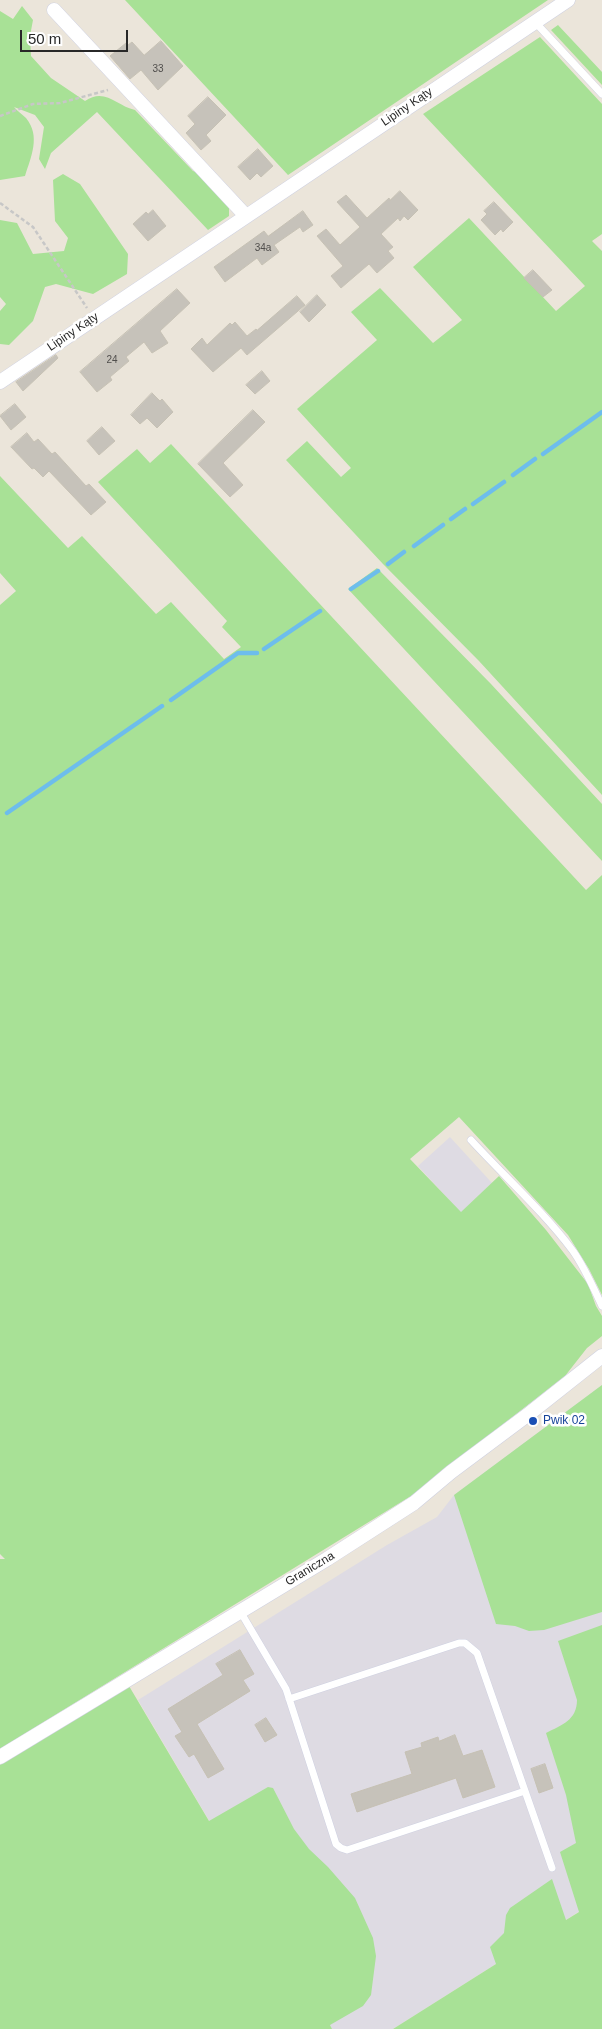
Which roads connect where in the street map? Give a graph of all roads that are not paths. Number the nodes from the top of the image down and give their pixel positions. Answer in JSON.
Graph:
{"nodes":[{"id":1,"x":568,"y":0,"type":"edge"},
{"id":2,"x":54,"y":10,"type":"dead end"},
{"id":3,"x":535,"y":22,"type":"junction"},
{"id":4,"x":602,"y":94,"type":"edge"},
{"id":5,"x":246,"y":216,"type":"junction"},
{"id":6,"x":0,"y":382,"type":"edge"},
{"id":7,"x":471,"y":1140,"type":"dead end"},
{"id":8,"x":602,"y":1306,"type":"edge"},
{"id":9,"x":602,"y":1356,"type":"edge"},
{"id":10,"x":240,"y":1611,"type":"junction"},
{"id":11,"x":289,"y":1699,"type":"junction"},
{"id":12,"x":0,"y":1757,"type":"edge"},
{"id":13,"x":525,"y":1791,"type":"junction"},
{"id":14,"x":552,"y":1868,"type":"dead end"}],
"edges":[{"from":1,"to":3,"type":"street","name":"Lipiny Kąty"},
{"from":2,"to":5,"type":"street"},
{"from":3,"to":4,"type":"lane"},
{"from":3,"to":5,"type":"street","name":"Lipiny Kąty"},
{"from":5,"to":6,"type":"street","name":"Lipiny Kąty"},
{"from":7,"to":8,"type":"lane"},
{"from":9,"to":10,"type":"street","name":"Graniczna"},
{"from":10,"to":11,"type":"lane"},
{"from":10,"to":12,"type":"street","name":"Graniczna"},
{"from":11,"to":13,"type":"lane"},
{"from":11,"to":13,"type":"lane"},
{"from":13,"to":14,"type":"lane"}]}
